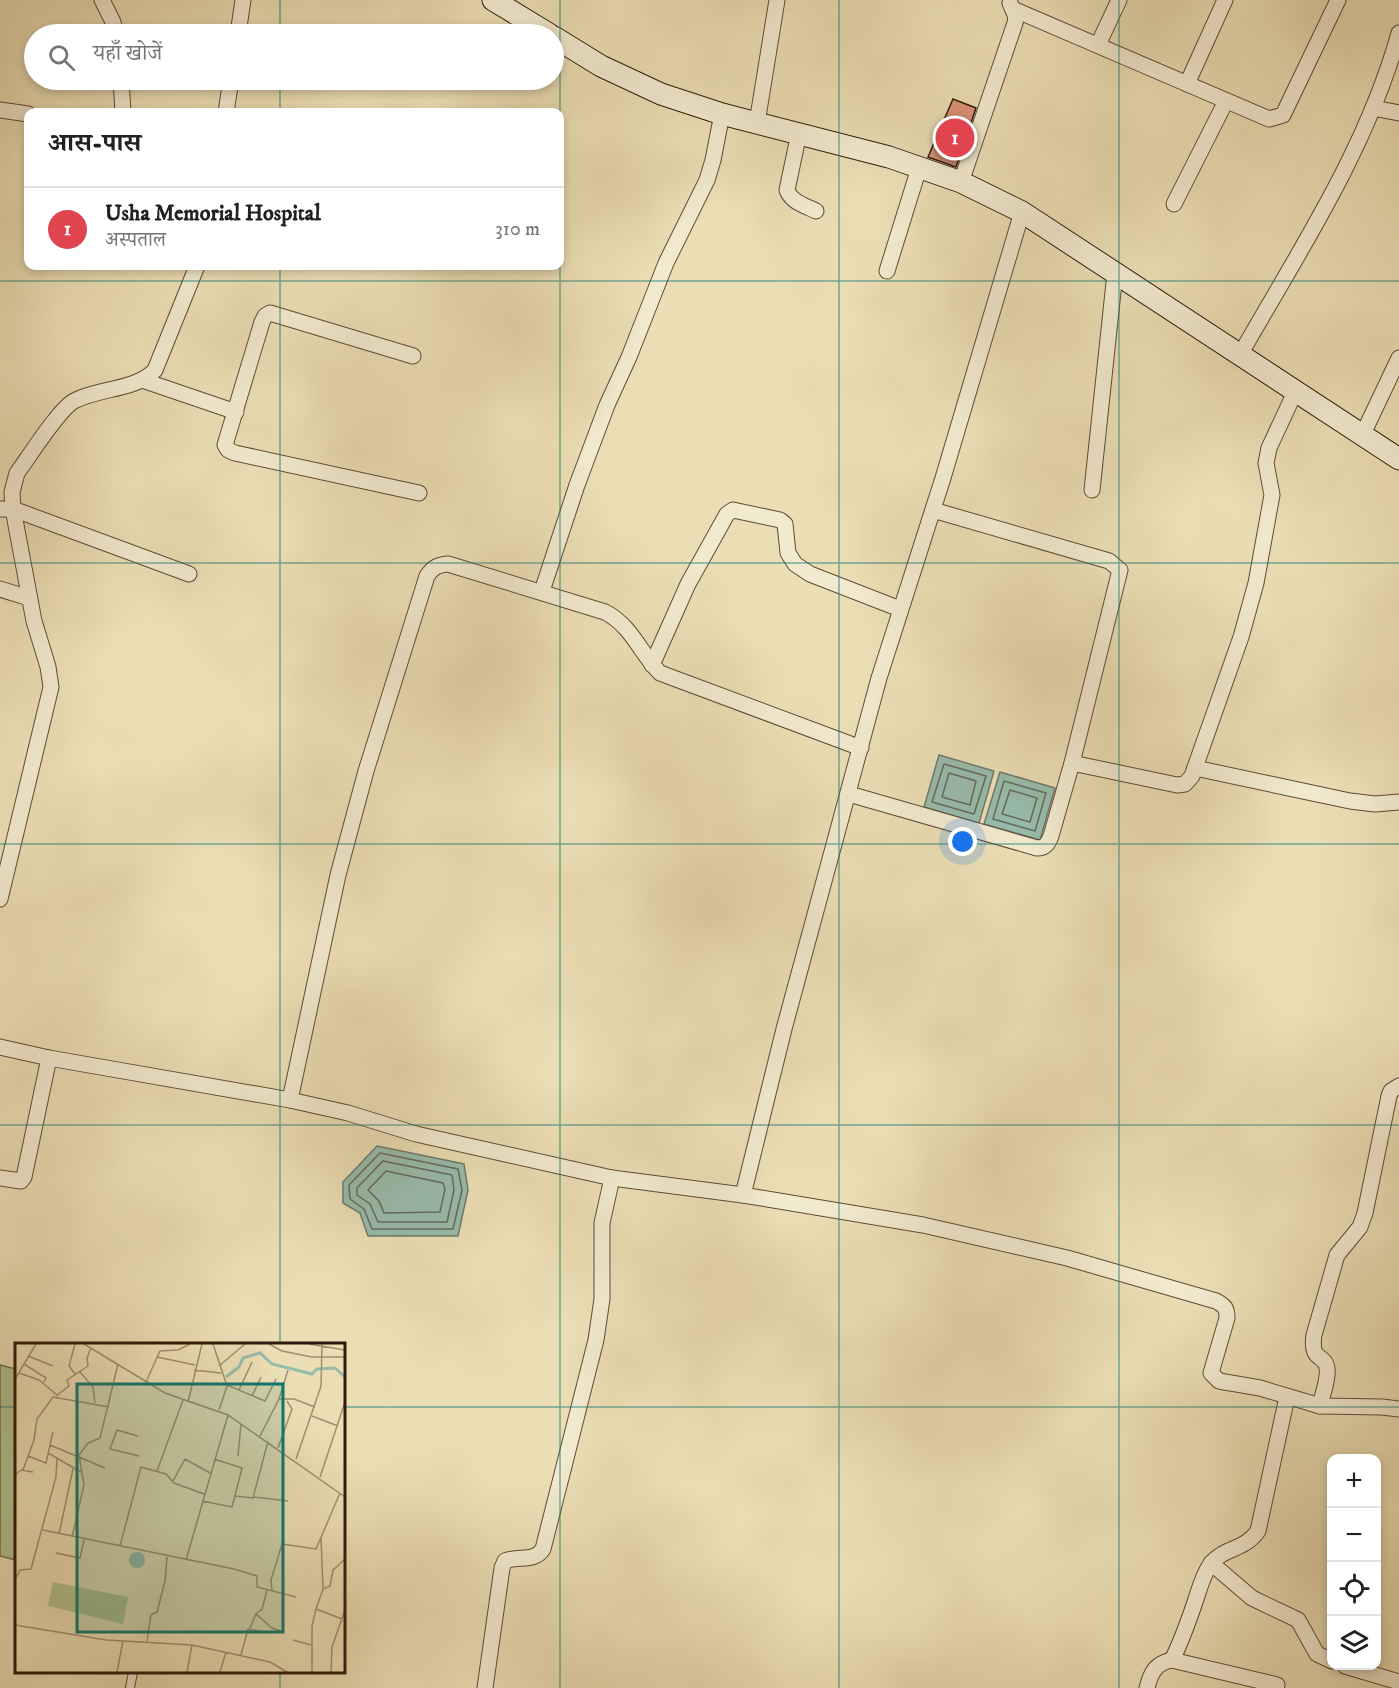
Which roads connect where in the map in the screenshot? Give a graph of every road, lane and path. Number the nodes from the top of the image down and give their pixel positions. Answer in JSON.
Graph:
{"nodes":[{"id":1,"x":102,"y":0,"type":"edge"},
{"id":2,"x":243,"y":0,"type":"edge"},
{"id":3,"x":493,"y":0,"type":"edge"},
{"id":4,"x":777,"y":0,"type":"edge"},
{"id":5,"x":1119,"y":0,"type":"edge"},
{"id":6,"x":1225,"y":0,"type":"edge"},
{"id":7,"x":1338,"y":0,"type":"edge"},
{"id":8,"x":1011,"y":4,"type":"edge"},
{"id":9,"x":114,"y":24,"type":"edge"},
{"id":10,"x":239,"y":24,"type":"edge"},
{"id":11,"x":533,"y":24,"type":"edge"},
{"id":12,"x":1399,"y":33,"type":"edge"},
{"id":13,"x":564,"y":43,"type":"edge"},
{"id":14,"x":1098,"y":45,"type":"junction"},
{"id":15,"x":1187,"y":84,"type":"junction"},
{"id":16,"x":122,"y":90,"type":"edge"},
{"id":17,"x":229,"y":90,"type":"edge"},
{"id":18,"x":1226,"y":101,"type":"junction"},
{"id":19,"x":123,"y":108,"type":"edge"},
{"id":20,"x":227,"y":108,"type":"edge"},
{"id":21,"x":1373,"y":108,"type":"junction"},
{"id":22,"x":0,"y":110,"type":"edge"},
{"id":23,"x":24,"y":113,"type":"edge"},
{"id":24,"x":1399,"y":113,"type":"edge"},
{"id":25,"x":722,"y":114,"type":"junction"},
{"id":26,"x":756,"y":123,"type":"junction"},
{"id":27,"x":799,"y":133,"type":"junction"},
{"id":28,"x":919,"y":168,"type":"junction"},
{"id":29,"x":961,"y":183,"type":"junction"},
{"id":30,"x":1174,"y":204,"type":"dead end"},
{"id":31,"x":816,"y":212,"type":"dead end"},
{"id":32,"x":1022,"y":212,"type":"junction"},
{"id":33,"x":195,"y":270,"type":"edge"},
{"id":34,"x":887,"y":271,"type":"dead end"},
{"id":35,"x":1115,"y":273,"type":"junction"},
{"id":36,"x":1240,"y":355,"type":"junction"},
{"id":37,"x":413,"y":356,"type":"dead end"},
{"id":38,"x":1399,"y":358,"type":"edge"},
{"id":39,"x":142,"y":380,"type":"junction"},
{"id":40,"x":1295,"y":392,"type":"junction"},
{"id":41,"x":236,"y":412,"type":"junction"},
{"id":42,"x":1362,"y":436,"type":"junction"},
{"id":43,"x":1399,"y":459,"type":"edge"},
{"id":44,"x":1092,"y":490,"type":"dead end"},
{"id":45,"x":419,"y":493,"type":"dead end"},
{"id":46,"x":6,"y":509,"type":"edge"},
{"id":47,"x":933,"y":510,"type":"junction"},
{"id":48,"x":189,"y":574,"type":"dead end"},
{"id":49,"x":0,"y":589,"type":"edge"},
{"id":50,"x":542,"y":591,"type":"junction"},
{"id":51,"x":29,"y":598,"type":"junction"},
{"id":52,"x":900,"y":609,"type":"junction"},
{"id":53,"x":652,"y":665,"type":"junction"},
{"id":54,"x":861,"y":748,"type":"junction"},
{"id":55,"x":1072,"y":763,"type":"junction"},
{"id":56,"x":1195,"y":768,"type":"junction"},
{"id":57,"x":849,"y":794,"type":"junction"},
{"id":58,"x":1399,"y":802,"type":"edge"},
{"id":59,"x":0,"y":899,"type":"edge"},
{"id":60,"x":0,"y":1047,"type":"edge"},
{"id":61,"x":49,"y":1058,"type":"junction"},
{"id":62,"x":1399,"y":1086,"type":"edge"},
{"id":63,"x":290,"y":1100,"type":"junction"},
{"id":64,"x":0,"y":1178,"type":"edge"},
{"id":65,"x":612,"y":1178,"type":"junction"},
{"id":66,"x":743,"y":1195,"type":"junction"},
{"id":67,"x":1287,"y":1397,"type":"junction"},
{"id":68,"x":1320,"y":1406,"type":"junction"},
{"id":69,"x":1399,"y":1409,"type":"edge"},
{"id":70,"x":1211,"y":1563,"type":"junction"},
{"id":71,"x":1172,"y":1659,"type":"junction"},
{"id":72,"x":1327,"y":1659,"type":"edge"},
{"id":73,"x":1361,"y":1670,"type":"edge"},
{"id":74,"x":133,"y":1673,"type":"edge"},
{"id":75,"x":1399,"y":1682,"type":"edge"},
{"id":76,"x":1277,"y":1685,"type":"dead end"},
{"id":77,"x":130,"y":1688,"type":"edge"},
{"id":78,"x":485,"y":1688,"type":"edge"},
{"id":79,"x":1148,"y":1688,"type":"edge"}],
"edges":[{"from":1,"to":9,"type":"street"},
{"from":2,"to":10,"type":"street"},
{"from":3,"to":11,"type":"street"},
{"from":4,"to":26,"type":"street"},
{"from":5,"to":14,"type":"street"},
{"from":6,"to":15,"type":"street"},
{"from":7,"to":18,"type":"street"},
{"from":8,"to":14,"type":"street"},
{"from":8,"to":29,"type":"street"},
{"from":12,"to":21,"type":"street"},
{"from":13,"to":25,"type":"street"},
{"from":14,"to":15,"type":"street"},
{"from":15,"to":18,"type":"street"},
{"from":16,"to":19,"type":"street"},
{"from":17,"to":20,"type":"street"},
{"from":18,"to":30,"type":"street"},
{"from":21,"to":24,"type":"street"},
{"from":21,"to":36,"type":"street"},
{"from":22,"to":23,"type":"street"},
{"from":25,"to":26,"type":"street"},
{"from":25,"to":50,"type":"street"},
{"from":26,"to":27,"type":"street"},
{"from":27,"to":28,"type":"street"},
{"from":27,"to":31,"type":"street"},
{"from":28,"to":29,"type":"street"},
{"from":28,"to":34,"type":"street"},
{"from":29,"to":32,"type":"street"},
{"from":32,"to":35,"type":"street"},
{"from":32,"to":47,"type":"street"},
{"from":33,"to":39,"type":"street"},
{"from":35,"to":36,"type":"street"},
{"from":35,"to":44,"type":"street"},
{"from":36,"to":40,"type":"street"},
{"from":37,"to":41,"type":"street"},
{"from":38,"to":42,"type":"street"},
{"from":39,"to":41,"type":"street"},
{"from":39,"to":46,"type":"street"},
{"from":40,"to":42,"type":"street"},
{"from":40,"to":56,"type":"street"},
{"from":41,"to":45,"type":"street"},
{"from":42,"to":43,"type":"street"},
{"from":46,"to":48,"type":"street"},
{"from":46,"to":51,"type":"street"},
{"from":47,"to":52,"type":"street"},
{"from":47,"to":55,"type":"street"},
{"from":49,"to":51,"type":"street"},
{"from":50,"to":53,"type":"street"},
{"from":50,"to":63,"type":"street"},
{"from":51,"to":59,"type":"street"},
{"from":52,"to":53,"type":"street"},
{"from":52,"to":54,"type":"street"},
{"from":53,"to":54,"type":"street"},
{"from":54,"to":57,"type":"street"},
{"from":55,"to":56,"type":"street"},
{"from":55,"to":57,"type":"street"},
{"from":56,"to":58,"type":"street"},
{"from":57,"to":66,"type":"street"},
{"from":60,"to":61,"type":"street"},
{"from":61,"to":63,"type":"street"},
{"from":61,"to":64,"type":"street"},
{"from":62,"to":68,"type":"street"},
{"from":63,"to":65,"type":"street"},
{"from":65,"to":66,"type":"street"},
{"from":65,"to":78,"type":"street"},
{"from":66,"to":67,"type":"street"},
{"from":67,"to":68,"type":"street"},
{"from":67,"to":70,"type":"street"},
{"from":68,"to":69,"type":"street"},
{"from":70,"to":71,"type":"street"},
{"from":70,"to":72,"type":"street"},
{"from":71,"to":76,"type":"street"},
{"from":71,"to":79,"type":"street"},
{"from":73,"to":75,"type":"street"},
{"from":74,"to":77,"type":"lane"}]}
